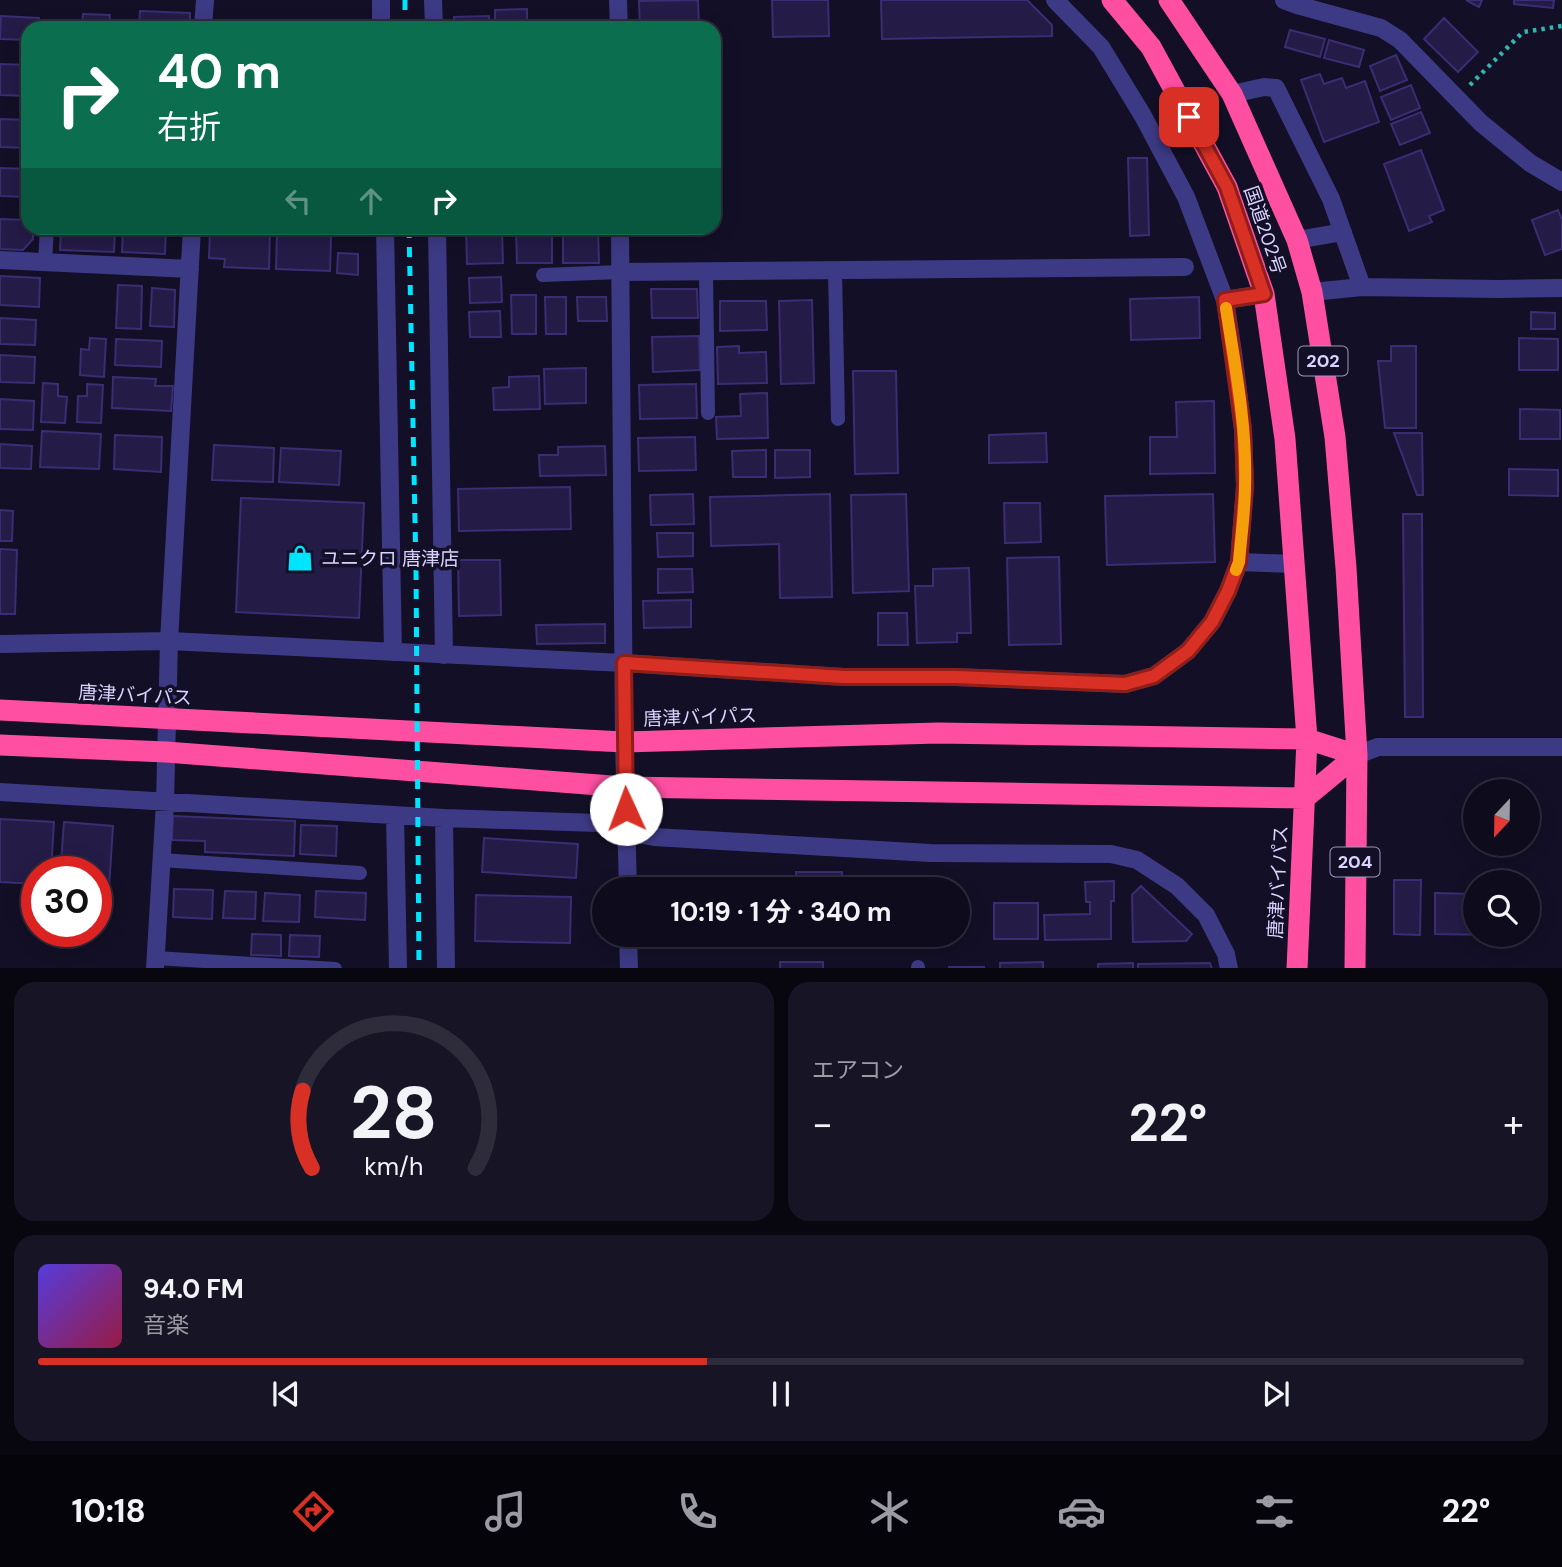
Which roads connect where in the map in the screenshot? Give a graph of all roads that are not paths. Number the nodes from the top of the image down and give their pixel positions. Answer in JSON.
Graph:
{"nodes":[{"id":1,"x":205,"y":0,"type":"edge"},
{"id":2,"x":381,"y":0,"type":"edge"},
{"id":3,"x":433,"y":0,"type":"edge"},
{"id":4,"x":618,"y":0,"type":"edge"},
{"id":5,"x":1055,"y":0,"type":"edge"},
{"id":6,"x":1112,"y":0,"type":"edge"},
{"id":7,"x":1169,"y":0,"type":"edge"},
{"id":8,"x":1284,"y":0,"type":"edge"},
{"id":9,"x":204,"y":21,"type":"edge"},
{"id":10,"x":381,"y":21,"type":"edge"},
{"id":11,"x":433,"y":21,"type":"edge"},
{"id":12,"x":619,"y":21,"type":"edge"},
{"id":13,"x":1232,"y":94,"type":"junction"},
{"id":14,"x":1562,"y":183,"type":"edge"},
{"id":15,"x":1343,"y":232,"type":"junction"},
{"id":16,"x":47,"y":235,"type":"edge"},
{"id":17,"x":192,"y":235,"type":"edge"},
{"id":18,"x":385,"y":235,"type":"edge"},
{"id":19,"x":437,"y":235,"type":"edge"},
{"id":20,"x":620,"y":235,"type":"edge"},
{"id":21,"x":1297,"y":240,"type":"junction"},
{"id":22,"x":0,"y":260,"type":"edge"},
{"id":23,"x":45,"y":262,"type":"junction"},
{"id":24,"x":1185,"y":267,"type":"dead end"},
{"id":25,"x":190,"y":269,"type":"junction"},
{"id":26,"x":835,"y":270,"type":"junction"},
{"id":27,"x":620,"y":272,"type":"junction"},
{"id":28,"x":706,"y":272,"type":"junction"},
{"id":29,"x":542,"y":275,"type":"dead end"},
{"id":30,"x":1362,"y":287,"type":"junction"},
{"id":31,"x":1562,"y":288,"type":"edge"},
{"id":32,"x":1311,"y":292,"type":"junction"},
{"id":33,"x":1264,"y":294,"type":"junction"},
{"id":34,"x":1225,"y":300,"type":"junction"},
{"id":35,"x":708,"y":413,"type":"dead end"},
{"id":36,"x":838,"y":419,"type":"dead end"},
{"id":37,"x":1239,"y":562,"type":"junction"},
{"id":38,"x":1294,"y":564,"type":"junction"},
{"id":39,"x":169,"y":641,"type":"junction"},
{"id":40,"x":0,"y":644,"type":"edge"},
{"id":41,"x":393,"y":652,"type":"junction"},
{"id":42,"x":444,"y":655,"type":"junction"},
{"id":43,"x":624,"y":663,"type":"junction"},
{"id":44,"x":0,"y":710,"type":"edge"},
{"id":45,"x":167,"y":719,"type":"junction"},
{"id":46,"x":1307,"y":739,"type":"junction"},
{"id":47,"x":624,"y":742,"type":"junction"},
{"id":48,"x":0,"y":745,"type":"edge"},
{"id":49,"x":1562,"y":747,"type":"edge"},
{"id":50,"x":166,"y":752,"type":"junction"},
{"id":51,"x":1357,"y":755,"type":"junction"},
{"id":52,"x":625,"y":786,"type":"junction"},
{"id":53,"x":0,"y":792,"type":"edge"},
{"id":54,"x":1305,"y":799,"type":"junction"},
{"id":55,"x":165,"y":802,"type":"junction"},
{"id":56,"x":395,"y":815,"type":"junction"},
{"id":57,"x":444,"y":818,"type":"junction"},
{"id":58,"x":626,"y":832,"type":"junction"},
{"id":59,"x":161,"y":860,"type":"junction"},
{"id":60,"x":360,"y":873,"type":"dead end"},
{"id":61,"x":628,"y":877,"type":"edge"},
{"id":62,"x":628,"y":947,"type":"edge"},
{"id":63,"x":156,"y":963,"type":"edge"},
{"id":64,"x":335,"y":968,"type":"edge"},
{"id":65,"x":398,"y":968,"type":"edge"},
{"id":66,"x":446,"y":968,"type":"edge"},
{"id":67,"x":629,"y":968,"type":"edge"},
{"id":68,"x":1230,"y":968,"type":"edge"},
{"id":69,"x":1297,"y":968,"type":"edge"},
{"id":70,"x":1355,"y":968,"type":"edge"}],
"edges":[{"from":1,"to":9,"type":"street"},
{"from":2,"to":10,"type":"street"},
{"from":3,"to":11,"type":"street"},
{"from":4,"to":12,"type":"street"},
{"from":5,"to":34,"type":"street"},
{"from":6,"to":33,"type":"highway","name":"国道202号","number":"202"},
{"from":7,"to":13,"type":"highway","name":"国道202号","number":"202"},
{"from":8,"to":14,"type":"street"},
{"from":13,"to":15,"type":"street"},
{"from":13,"to":21,"type":"highway","name":"国道202号","number":"202"},
{"from":15,"to":21,"type":"street"},
{"from":15,"to":30,"type":"street"},
{"from":16,"to":23,"type":"lane"},
{"from":17,"to":25,"type":"street"},
{"from":18,"to":41,"type":"street"},
{"from":19,"to":42,"type":"street"},
{"from":20,"to":27,"type":"street"},
{"from":21,"to":32,"type":"highway","name":"国道202号","number":"202"},
{"from":22,"to":23,"type":"street"},
{"from":23,"to":25,"type":"street"},
{"from":24,"to":26,"type":"street"},
{"from":25,"to":39,"type":"street"},
{"from":26,"to":28,"type":"street"},
{"from":26,"to":36,"type":"lane"},
{"from":27,"to":28,"type":"street"},
{"from":27,"to":29,"type":"lane"},
{"from":27,"to":43,"type":"street"},
{"from":28,"to":35,"type":"lane"},
{"from":30,"to":31,"type":"street"},
{"from":30,"to":32,"type":"street"},
{"from":32,"to":51,"type":"highway","name":"国道202号","number":"202"},
{"from":33,"to":34,"type":"street"},
{"from":33,"to":38,"type":"highway","name":"国道202号","number":"202"},
{"from":34,"to":37,"type":"street"},
{"from":37,"to":38,"type":"street"},
{"from":37,"to":43,"type":"street"},
{"from":38,"to":46,"type":"highway","name":"国道202号","number":"202"},
{"from":39,"to":40,"type":"street"},
{"from":39,"to":41,"type":"street"},
{"from":39,"to":45,"type":"street"},
{"from":41,"to":42,"type":"street"},
{"from":42,"to":43,"type":"street"},
{"from":43,"to":47,"type":"street"},
{"from":44,"to":45,"type":"highway","name":"唐津バイパス"},
{"from":45,"to":47,"type":"highway","name":"唐津バイパス"},
{"from":45,"to":50,"type":"street"},
{"from":46,"to":47,"type":"highway","name":"唐津バイパス"},
{"from":46,"to":51,"type":"highway","name":"唐津バイパス"},
{"from":46,"to":54,"type":"highway","name":"国道202号","number":"202"},
{"from":47,"to":52,"type":"street"},
{"from":48,"to":50,"type":"highway","name":"唐津バイパス"},
{"from":49,"to":51,"type":"street"},
{"from":50,"to":52,"type":"highway","name":"唐津バイパス"},
{"from":50,"to":55,"type":"street"},
{"from":51,"to":54,"type":"highway"},
{"from":51,"to":70,"type":"highway","number":"204"},
{"from":52,"to":54,"type":"highway","name":"唐津バイパス"},
{"from":52,"to":58,"type":"street"},
{"from":53,"to":55,"type":"street"},
{"from":54,"to":69,"type":"highway","name":"唐津バイパス","number":"204"},
{"from":55,"to":56,"type":"street"},
{"from":55,"to":59,"type":"street"},
{"from":56,"to":57,"type":"street"},
{"from":56,"to":65,"type":"street"},
{"from":57,"to":58,"type":"street"},
{"from":57,"to":66,"type":"street"},
{"from":58,"to":61,"type":"street"},
{"from":58,"to":68,"type":"street"},
{"from":59,"to":60,"type":"lane"},
{"from":59,"to":63,"type":"street"},
{"from":62,"to":67,"type":"street"},
{"from":63,"to":64,"type":"lane"}]}
